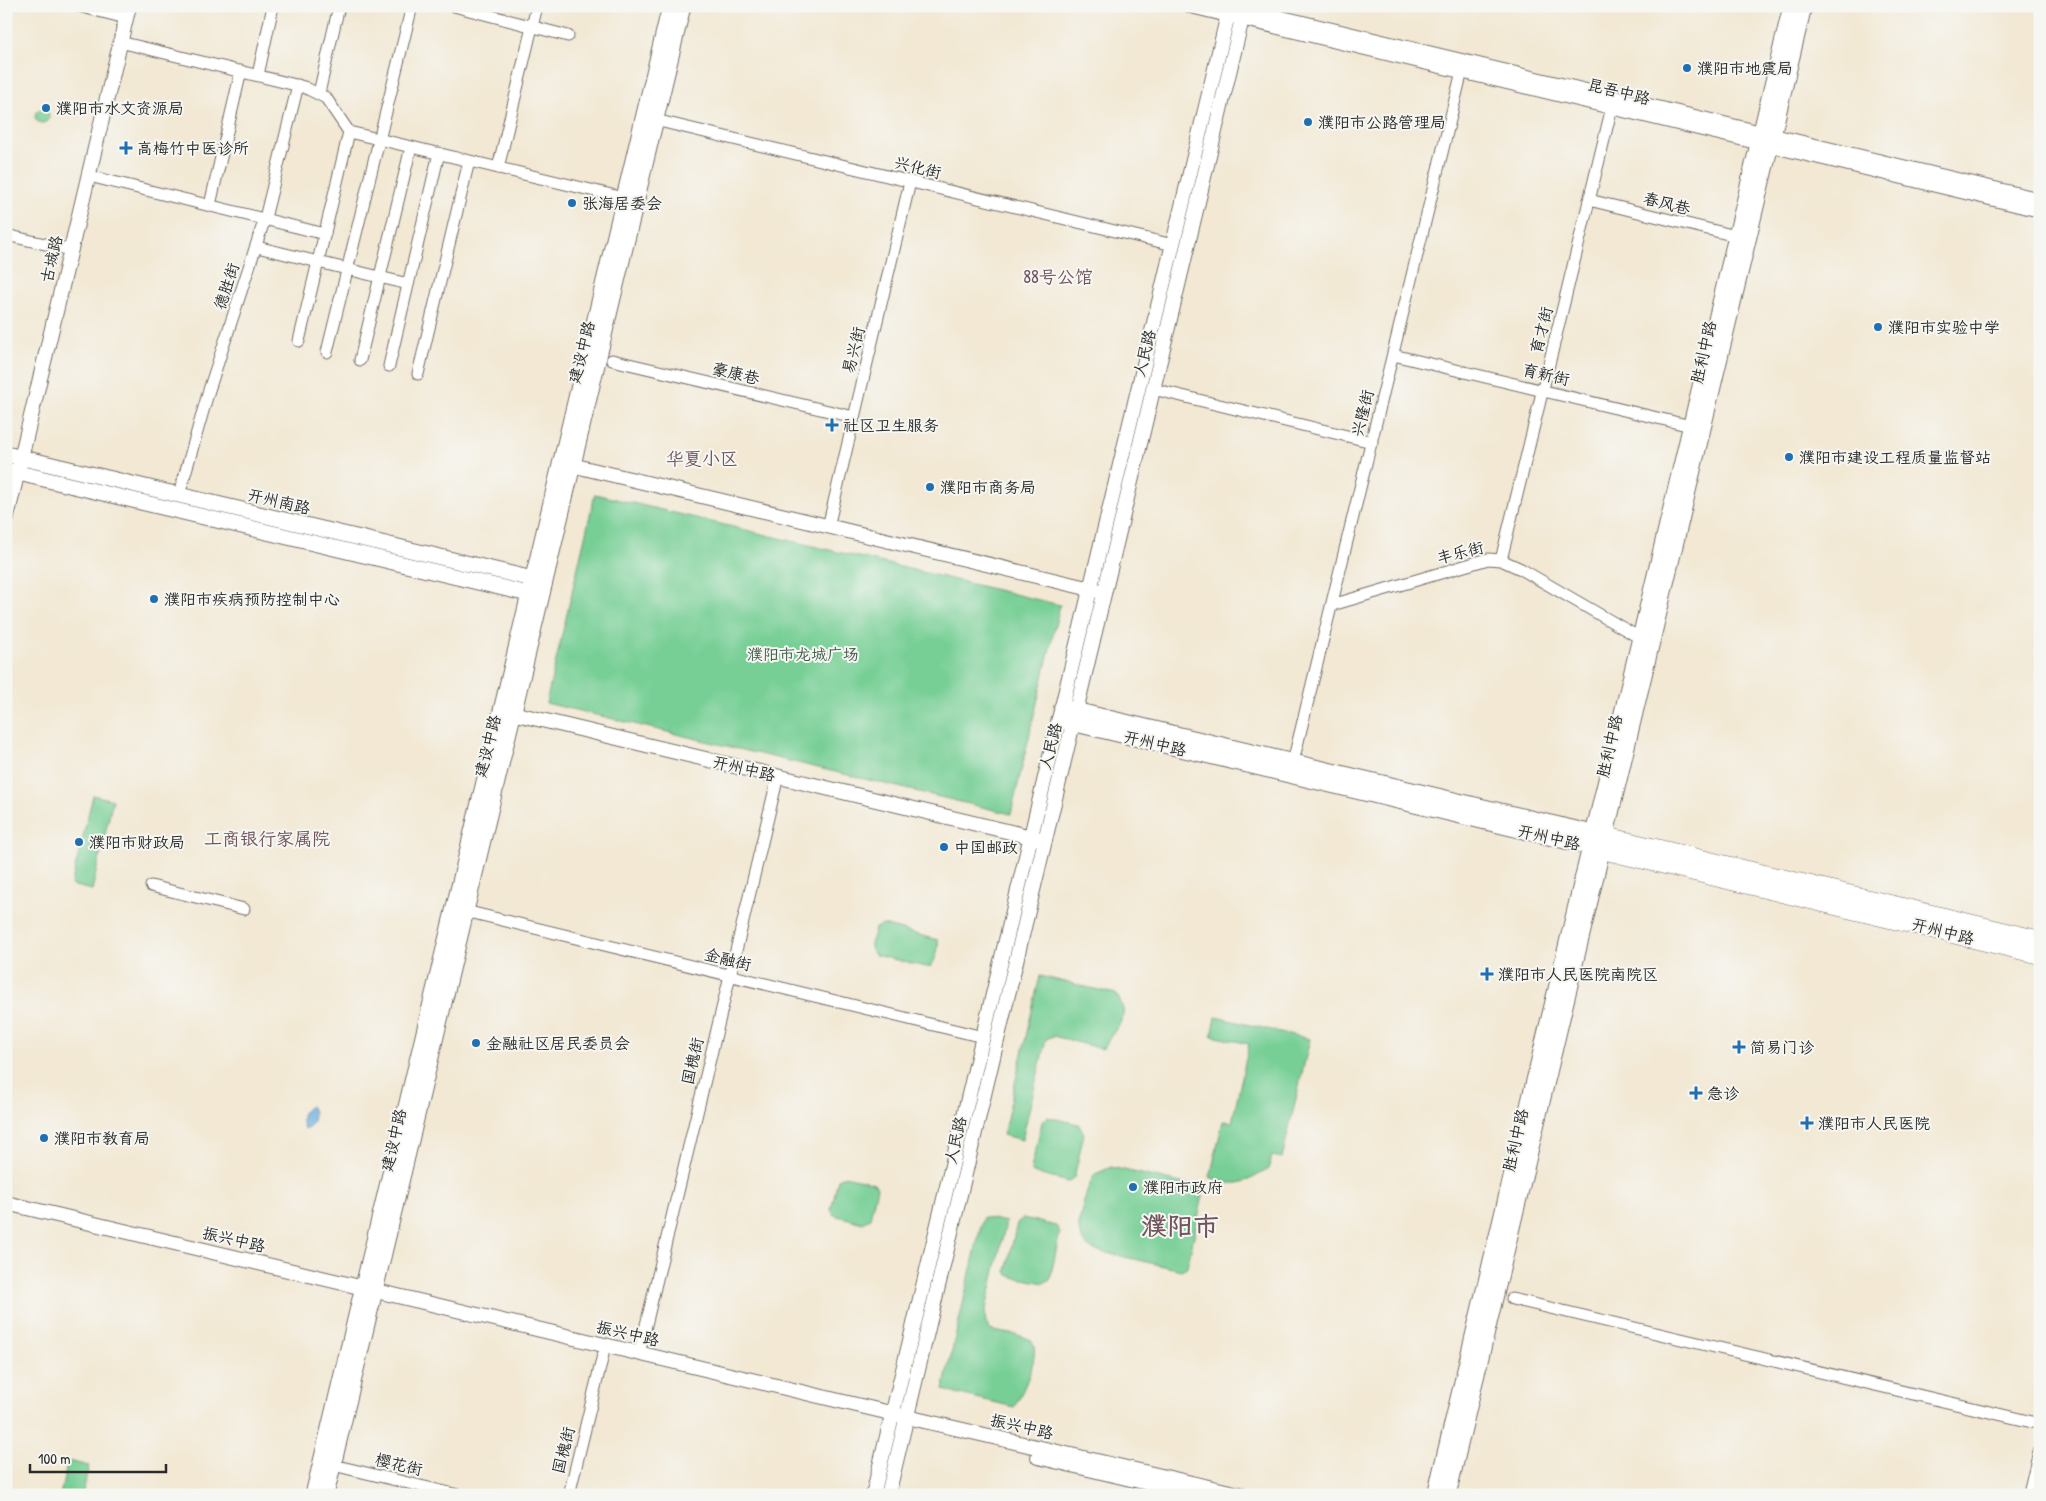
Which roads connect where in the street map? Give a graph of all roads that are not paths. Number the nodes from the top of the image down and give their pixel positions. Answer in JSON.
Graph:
{"nodes":[{"id":1,"x":78,"y":6,"type":"edge"},
{"id":2,"x":273,"y":6,"type":"edge"},
{"id":3,"x":339,"y":6,"type":"edge"},
{"id":4,"x":412,"y":6,"type":"edge"},
{"id":5,"x":454,"y":6,"type":"edge"},
{"id":6,"x":537,"y":6,"type":"edge"},
{"id":7,"x":670,"y":6,"type":"edge"},
{"id":8,"x":683,"y":6,"type":"edge"},
{"id":9,"x":1191,"y":6,"type":"edge"},
{"id":10,"x":1792,"y":6,"type":"edge"},
{"id":11,"x":1804,"y":6,"type":"edge"},
{"id":12,"x":1237,"y":10,"type":"edge"},
{"id":13,"x":128,"y":12,"type":"edge"},
{"id":14,"x":532,"y":27,"type":"junction"},
{"id":15,"x":568,"y":36,"type":"dead end"},
{"id":16,"x":120,"y":42,"type":"junction"},
{"id":17,"x":241,"y":71,"type":"junction"},
{"id":18,"x":1462,"y":71,"type":"junction"},
{"id":19,"x":258,"y":76,"type":"junction"},
{"id":20,"x":298,"y":85,"type":"junction"},
{"id":21,"x":319,"y":93,"type":"junction"},
{"id":22,"x":1612,"y":107,"type":"junction"},
{"id":23,"x":655,"y":120,"type":"junction"},
{"id":24,"x":349,"y":132,"type":"junction"},
{"id":25,"x":380,"y":139,"type":"junction"},
{"id":26,"x":1766,"y":139,"type":"junction"},
{"id":27,"x":411,"y":147,"type":"junction"},
{"id":28,"x":439,"y":154,"type":"junction"},
{"id":29,"x":469,"y":160,"type":"junction"},
{"id":30,"x":498,"y":168,"type":"junction"},
{"id":31,"x":88,"y":176,"type":"junction"},
{"id":32,"x":910,"y":182,"type":"junction"},
{"id":33,"x":624,"y":198,"type":"junction"},
{"id":34,"x":1589,"y":200,"type":"junction"},
{"id":35,"x":2040,"y":200,"type":"edge"},
{"id":36,"x":210,"y":205,"type":"junction"},
{"id":37,"x":2040,"y":210,"type":"edge"},
{"id":38,"x":265,"y":218,"type":"junction"},
{"id":39,"x":325,"y":234,"type":"junction"},
{"id":40,"x":6,"y":235,"type":"edge"},
{"id":41,"x":1736,"y":236,"type":"junction"},
{"id":42,"x":1173,"y":245,"type":"junction"},
{"id":43,"x":256,"y":247,"type":"junction"},
{"id":44,"x":71,"y":250,"type":"junction"},
{"id":45,"x":318,"y":262,"type":"junction"},
{"id":46,"x":348,"y":269,"type":"junction"},
{"id":47,"x":380,"y":277,"type":"junction"},
{"id":48,"x":408,"y":284,"type":"junction"},
{"id":49,"x":299,"y":342,"type":"dead end"},
{"id":50,"x":327,"y":352,"type":"dead end"},
{"id":51,"x":1393,"y":355,"type":"junction"},
{"id":52,"x":360,"y":360,"type":"dead end"},
{"id":53,"x":612,"y":360,"type":"dead end"},
{"id":54,"x":389,"y":366,"type":"dead end"},
{"id":55,"x":418,"y":374,"type":"dead end"},
{"id":56,"x":1153,"y":389,"type":"junction"},
{"id":57,"x":1543,"y":390,"type":"junction"},
{"id":58,"x":854,"y":417,"type":"junction"},
{"id":59,"x":1691,"y":426,"type":"junction"},
{"id":60,"x":1372,"y":442,"type":"junction"},
{"id":61,"x":6,"y":454,"type":"edge"},
{"id":62,"x":566,"y":464,"type":"junction"},
{"id":63,"x":15,"y":466,"type":"edge"},
{"id":64,"x":179,"y":495,"type":"junction"},
{"id":65,"x":6,"y":521,"type":"edge"},
{"id":66,"x":828,"y":526,"type":"junction"},
{"id":67,"x":1501,"y":560,"type":"junction"},
{"id":68,"x":537,"y":588,"type":"junction"},
{"id":69,"x":1090,"y":589,"type":"junction"},
{"id":70,"x":1105,"y":593,"type":"junction"},
{"id":71,"x":1332,"y":605,"type":"junction"},
{"id":72,"x":1640,"y":638,"type":"junction"},
{"id":73,"x":507,"y":712,"type":"junction"},
{"id":74,"x":1068,"y":715,"type":"junction"},
{"id":75,"x":1293,"y":762,"type":"junction"},
{"id":76,"x":778,"y":776,"type":"junction"},
{"id":77,"x":1031,"y":837,"type":"junction"},
{"id":78,"x":1045,"y":840,"type":"junction"},
{"id":79,"x":1598,"y":841,"type":"junction"},
{"id":80,"x":150,"y":886,"type":"dead end"},
{"id":81,"x":244,"y":909,"type":"dead end"},
{"id":82,"x":465,"y":911,"type":"junction"},
{"id":83,"x":2040,"y":940,"type":"edge"},
{"id":84,"x":2040,"y":955,"type":"edge"},
{"id":85,"x":729,"y":976,"type":"junction"},
{"id":86,"x":983,"y":1037,"type":"junction"},
{"id":87,"x":6,"y":1203,"type":"edge"},
{"id":88,"x":6,"y":1212,"type":"edge"},
{"id":89,"x":368,"y":1294,"type":"junction"},
{"id":90,"x":1512,"y":1300,"type":"dead end"},
{"id":91,"x":639,"y":1354,"type":"junction"},
{"id":92,"x":603,"y":1355,"type":"junction"},
{"id":93,"x":892,"y":1418,"type":"junction"},
{"id":94,"x":906,"y":1422,"type":"junction"},
{"id":95,"x":2040,"y":1424,"type":"edge"},
{"id":96,"x":2040,"y":1453,"type":"edge"},
{"id":97,"x":333,"y":1465,"type":"junction"},
{"id":98,"x":314,"y":1495,"type":"edge"},
{"id":99,"x":326,"y":1495,"type":"edge"},
{"id":100,"x":458,"y":1495,"type":"edge"},
{"id":101,"x":569,"y":1495,"type":"edge"},
{"id":102,"x":873,"y":1495,"type":"edge"},
{"id":103,"x":888,"y":1495,"type":"edge"},
{"id":104,"x":1198,"y":1495,"type":"edge"},
{"id":105,"x":1243,"y":1495,"type":"edge"},
{"id":106,"x":1435,"y":1495,"type":"edge"},
{"id":107,"x":1448,"y":1495,"type":"edge"},
{"id":108,"x":2030,"y":1495,"type":"edge"}],
"edges":[{"from":1,"to":13,"type":"street"},
{"from":2,"to":19,"type":"street"},
{"from":3,"to":21,"type":"street"},
{"from":4,"to":25,"type":"street"},
{"from":5,"to":14,"type":"street"},
{"from":6,"to":14,"type":"street"},
{"from":7,"to":33,"type":"main road","name":"建设中路"},
{"from":8,"to":23,"type":"main road","name":"建设中路"},
{"from":9,"to":12,"type":"street","name":"昆吾中路"},
{"from":10,"to":26,"type":"main road","name":"胜利中路"},
{"from":11,"to":26,"type":"main road","name":"胜利中路"},
{"from":12,"to":18,"type":"street","name":"昆吾中路"},
{"from":12,"to":26,"type":"street","name":"昆吾中路"},
{"from":12,"to":42,"type":"street","name":"人民路"},
{"from":12,"to":56,"type":"street","name":"人民路"},
{"from":13,"to":16,"type":"street","name":"古城路"},
{"from":14,"to":15,"type":"street"},
{"from":14,"to":30,"type":"street"},
{"from":16,"to":17,"type":"street"},
{"from":16,"to":31,"type":"street","name":"古城路"},
{"from":17,"to":19,"type":"street"},
{"from":17,"to":36,"type":"street"},
{"from":18,"to":22,"type":"street","name":"昆吾中路"},
{"from":18,"to":51,"type":"street","name":"兴隆街"},
{"from":19,"to":20,"type":"street"},
{"from":20,"to":21,"type":"street"},
{"from":20,"to":38,"type":"street","name":"德胜街"},
{"from":21,"to":24,"type":"street"},
{"from":22,"to":26,"type":"street","name":"昆吾中路"},
{"from":22,"to":34,"type":"street","name":"育才街"},
{"from":23,"to":32,"type":"street","name":"兴化街"},
{"from":23,"to":62,"type":"main road","name":"建设中路"},
{"from":24,"to":25,"type":"street"},
{"from":24,"to":39,"type":"street"},
{"from":25,"to":27,"type":"street"},
{"from":25,"to":46,"type":"street"},
{"from":26,"to":35,"type":"street","name":"昆吾中路"},
{"from":26,"to":37,"type":"street","name":"昆吾中路"},
{"from":26,"to":41,"type":"main road","name":"胜利中路"},
{"from":26,"to":79,"type":"main road","name":"胜利中路"},
{"from":27,"to":28,"type":"street"},
{"from":27,"to":47,"type":"street"},
{"from":28,"to":29,"type":"street"},
{"from":28,"to":48,"type":"street"},
{"from":29,"to":30,"type":"street"},
{"from":29,"to":55,"type":"street"},
{"from":30,"to":33,"type":"street"},
{"from":31,"to":36,"type":"street"},
{"from":31,"to":44,"type":"street","name":"古城路"},
{"from":32,"to":42,"type":"street","name":"兴化街"},
{"from":32,"to":58,"type":"street","name":"易兴街"},
{"from":33,"to":62,"type":"main road","name":"建设中路"},
{"from":34,"to":41,"type":"street","name":"春风巷"},
{"from":34,"to":57,"type":"street","name":"育才街"},
{"from":36,"to":38,"type":"street"},
{"from":38,"to":39,"type":"street"},
{"from":38,"to":43,"type":"street","name":"德胜街"},
{"from":39,"to":45,"type":"street"},
{"from":40,"to":44,"type":"street"},
{"from":41,"to":59,"type":"main road","name":"胜利中路"},
{"from":42,"to":69,"type":"street","name":"人民路"},
{"from":43,"to":45,"type":"street"},
{"from":43,"to":64,"type":"street","name":"德胜街"},
{"from":44,"to":63,"type":"street","name":"古城路"},
{"from":45,"to":46,"type":"street"},
{"from":45,"to":49,"type":"street"},
{"from":46,"to":47,"type":"street"},
{"from":46,"to":50,"type":"street"},
{"from":47,"to":48,"type":"street"},
{"from":47,"to":52,"type":"street"},
{"from":48,"to":54,"type":"street"},
{"from":51,"to":57,"type":"street","name":"育新街"},
{"from":51,"to":60,"type":"street","name":"兴隆街"},
{"from":53,"to":58,"type":"street","name":"豪康巷"},
{"from":56,"to":60,"type":"street"},
{"from":56,"to":70,"type":"street","name":"人民路"},
{"from":57,"to":59,"type":"street","name":"育新街"},
{"from":57,"to":67,"type":"street","name":"育才街"},
{"from":58,"to":66,"type":"street","name":"易兴街"},
{"from":59,"to":72,"type":"main road","name":"胜利中路"},
{"from":60,"to":71,"type":"street","name":"兴隆街"},
{"from":61,"to":63,"type":"main road","name":"开州南路"},
{"from":62,"to":66,"type":"street"},
{"from":62,"to":68,"type":"main road","name":"建设中路"},
{"from":63,"to":64,"type":"main road","name":"开州南路"},
{"from":63,"to":65,"type":"street","name":"古城路"},
{"from":63,"to":68,"type":"main road","name":"开州南路"},
{"from":64,"to":68,"type":"main road","name":"开州南路"},
{"from":66,"to":69,"type":"street"},
{"from":67,"to":71,"type":"street","name":"丰乐街"},
{"from":67,"to":72,"type":"street","name":"丰乐街"},
{"from":68,"to":73,"type":"main road","name":"建设中路"},
{"from":69,"to":70,"type":"street"},
{"from":69,"to":74,"type":"street","name":"人民路"},
{"from":70,"to":74,"type":"street","name":"人民路"},
{"from":71,"to":75,"type":"street","name":"兴隆街"},
{"from":72,"to":79,"type":"main road","name":"胜利中路"},
{"from":73,"to":76,"type":"street","name":"开州中路"},
{"from":73,"to":82,"type":"main road","name":"建设中路"},
{"from":73,"to":89,"type":"main road","name":"建设中路"},
{"from":74,"to":75,"type":"main road","name":"开州中路"},
{"from":74,"to":77,"type":"street","name":"人民路"},
{"from":74,"to":78,"type":"street","name":"人民路"},
{"from":74,"to":79,"type":"main road","name":"开州中路"},
{"from":75,"to":79,"type":"main road","name":"开州中路"},
{"from":76,"to":77,"type":"street","name":"开州中路"},
{"from":76,"to":85,"type":"street","name":"国槐街"},
{"from":77,"to":78,"type":"street","name":"开州中路"},
{"from":77,"to":86,"type":"street","name":"人民路"},
{"from":78,"to":94,"type":"street","name":"人民路"},
{"from":79,"to":83,"type":"main road","name":"开州中路"},
{"from":79,"to":84,"type":"main road","name":"开州中路"},
{"from":79,"to":106,"type":"main road","name":"胜利中路"},
{"from":79,"to":107,"type":"main road","name":"胜利中路"},
{"from":80,"to":81,"type":"street"},
{"from":82,"to":85,"type":"street","name":"金融街"},
{"from":82,"to":89,"type":"main road","name":"建设中路"},
{"from":85,"to":86,"type":"street","name":"金融街"},
{"from":85,"to":91,"type":"street","name":"国槐街"},
{"from":86,"to":93,"type":"street","name":"人民路"},
{"from":87,"to":89,"type":"street","name":"振兴中路"},
{"from":88,"to":89,"type":"street","name":"振兴中路"},
{"from":89,"to":91,"type":"street","name":"振兴中路"},
{"from":89,"to":92,"type":"street","name":"振兴中路"},
{"from":89,"to":97,"type":"main road","name":"建设中路"},
{"from":89,"to":98,"type":"main road","name":"建设中路"},
{"from":90,"to":95,"type":"street"},
{"from":91,"to":93,"type":"street","name":"振兴中路"},
{"from":92,"to":93,"type":"street","name":"振兴中路"},
{"from":92,"to":101,"type":"street","name":"国槐街"},
{"from":93,"to":94,"type":"street","name":"振兴中路"},
{"from":93,"to":102,"type":"street","name":"人民路"},
{"from":94,"to":103,"type":"street","name":"人民路"},
{"from":94,"to":104,"type":"street","name":"振兴中路"},
{"from":94,"to":105,"type":"street","name":"振兴中路"},
{"from":96,"to":108,"type":"street"},
{"from":97,"to":99,"type":"main road","name":"建设中路"},
{"from":97,"to":100,"type":"street","name":"樱花街"}]}
